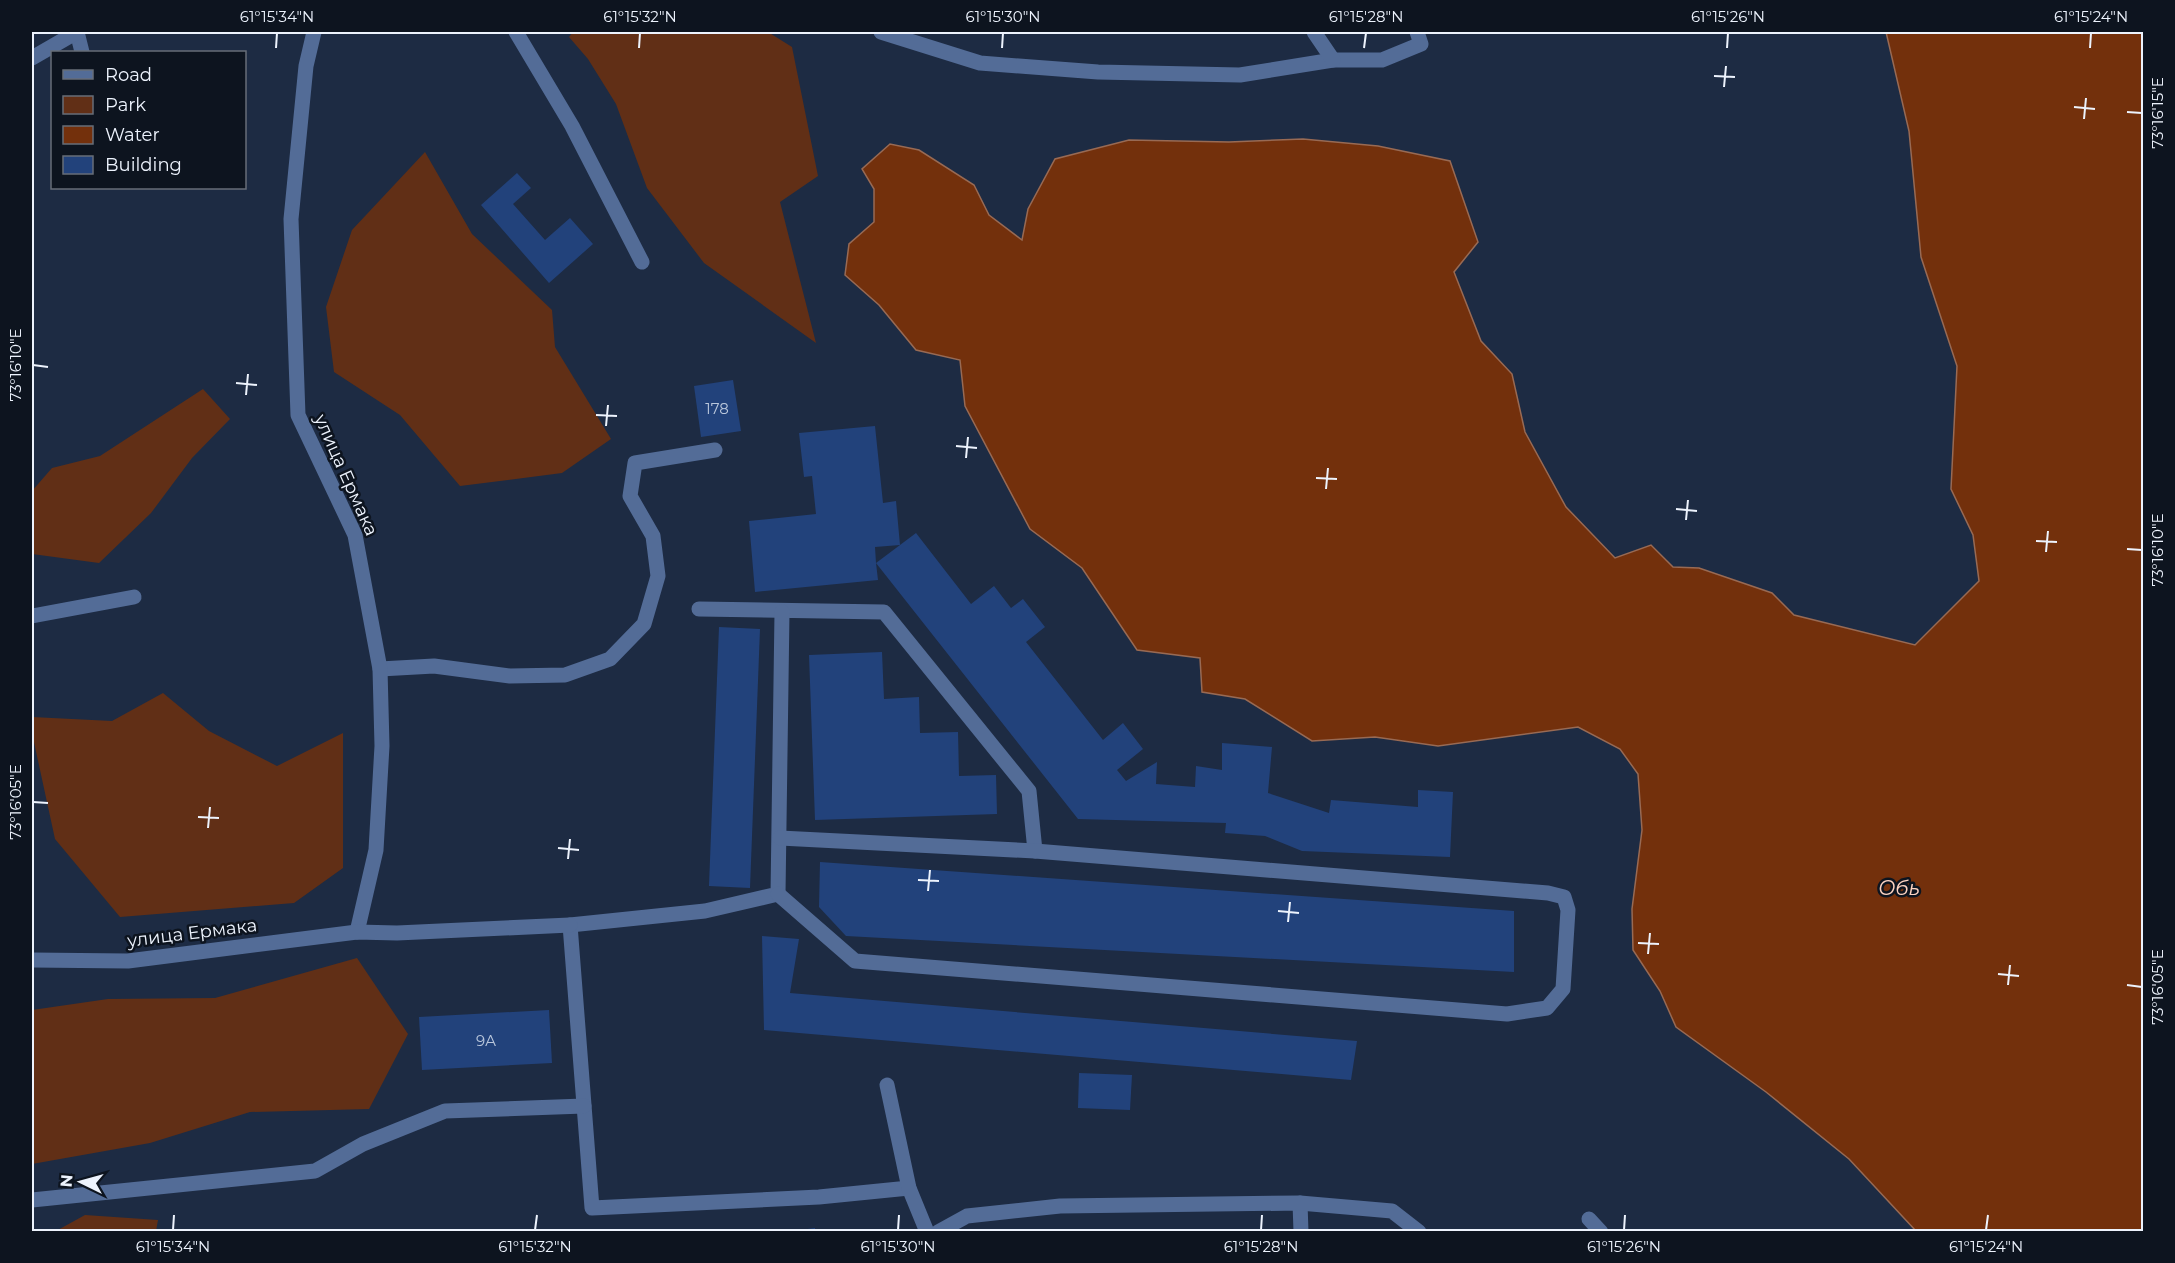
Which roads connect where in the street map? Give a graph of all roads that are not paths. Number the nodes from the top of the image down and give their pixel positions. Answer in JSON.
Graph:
{"nodes":[{"id":1,"x":77,"y":32,"type":"edge"},
{"id":2,"x":314,"y":32,"type":"edge"},
{"id":3,"x":516,"y":32,"type":"edge"},
{"id":4,"x":881,"y":32,"type":"edge"},
{"id":5,"x":1314,"y":32,"type":"edge"},
{"id":6,"x":1417,"y":32,"type":"edge"},
{"id":7,"x":82,"y":51,"type":"edge"},
{"id":8,"x":32,"y":58,"type":"edge"},
{"id":9,"x":1333,"y":60,"type":"junction"},
{"id":10,"x":642,"y":262,"type":"dead end"},
{"id":11,"x":715,"y":450,"type":"dead end"},
{"id":12,"x":134,"y":597,"type":"dead end"},
{"id":13,"x":699,"y":609,"type":"dead end"},
{"id":14,"x":782,"y":612,"type":"junction"},
{"id":15,"x":32,"y":616,"type":"edge"},
{"id":16,"x":380,"y":669,"type":"junction"},
{"id":17,"x":780,"y":838,"type":"junction"},
{"id":18,"x":1035,"y":851,"type":"junction"},
{"id":19,"x":778,"y":894,"type":"junction"},
{"id":20,"x":570,"y":925,"type":"junction"},
{"id":21,"x":357,"y":932,"type":"junction"},
{"id":22,"x":32,"y":960,"type":"edge"},
{"id":23,"x":887,"y":1085,"type":"dead end"},
{"id":24,"x":584,"y":1106,"type":"junction"},
{"id":25,"x":909,"y":1188,"type":"junction"},
{"id":26,"x":32,"y":1200,"type":"edge"},
{"id":27,"x":1300,"y":1203,"type":"junction"},
{"id":28,"x":1589,"y":1219,"type":"dead end"},
{"id":29,"x":927,"y":1232,"type":"edge"},
{"id":30,"x":938,"y":1232,"type":"edge"},
{"id":31,"x":1301,"y":1232,"type":"edge"},
{"id":32,"x":1419,"y":1232,"type":"edge"},
{"id":33,"x":1601,"y":1232,"type":"edge"}],
"edges":[{"from":1,"to":7,"type":"street"},
{"from":1,"to":8,"type":"street"},
{"from":2,"to":16,"type":"street","name":"улица Ермака"},
{"from":3,"to":10,"type":"street"},
{"from":4,"to":9,"type":"street"},
{"from":5,"to":9,"type":"street"},
{"from":6,"to":9,"type":"street"},
{"from":11,"to":16,"type":"street"},
{"from":12,"to":15,"type":"street"},
{"from":13,"to":14,"type":"street"},
{"from":14,"to":17,"type":"street"},
{"from":14,"to":18,"type":"street"},
{"from":16,"to":21,"type":"street","name":"улица Ермака"},
{"from":17,"to":18,"type":"street"},
{"from":17,"to":19,"type":"street"},
{"from":18,"to":19,"type":"street"},
{"from":19,"to":20,"type":"street","name":"улица Ермака"},
{"from":20,"to":21,"type":"street","name":"улица Ермака"},
{"from":20,"to":24,"type":"street"},
{"from":21,"to":22,"type":"street","name":"улица Ермака"},
{"from":23,"to":25,"type":"street"},
{"from":24,"to":25,"type":"street"},
{"from":24,"to":26,"type":"street"},
{"from":25,"to":29,"type":"street"},
{"from":27,"to":30,"type":"street"},
{"from":27,"to":31,"type":"street"},
{"from":27,"to":32,"type":"street"},
{"from":28,"to":33,"type":"street"}]}
